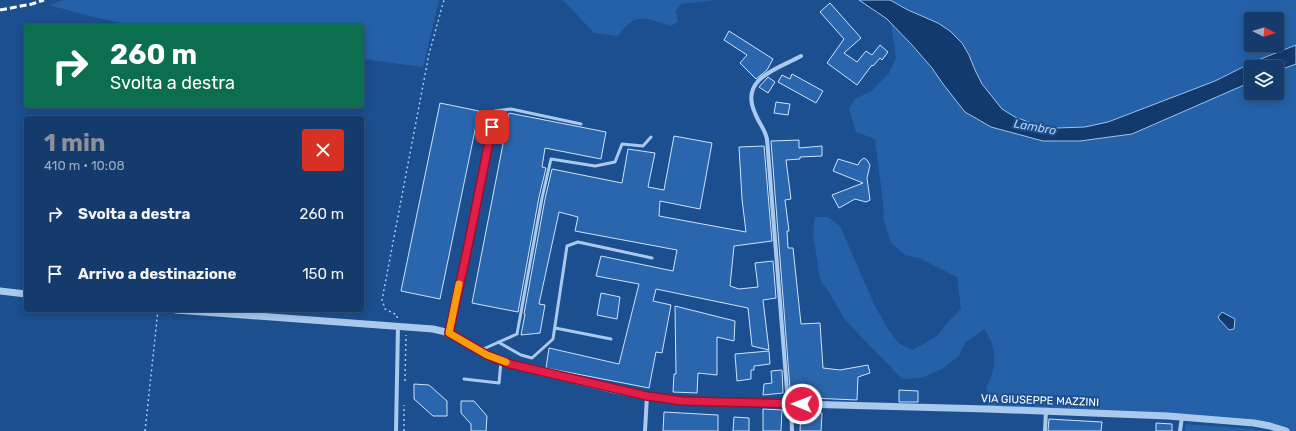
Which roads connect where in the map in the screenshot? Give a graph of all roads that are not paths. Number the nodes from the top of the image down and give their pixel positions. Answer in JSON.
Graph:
{"nodes":[{"id":1,"x":801,"y":56,"type":"dead end"},
{"id":2,"x":581,"y":124,"type":"dead end"},
{"id":3,"x":651,"y":137,"type":"dead end"},
{"id":4,"x":652,"y":258,"type":"dead end"},
{"id":5,"x":0,"y":291,"type":"edge"},
{"id":6,"x":24,"y":294,"type":"edge"},
{"id":7,"x":204,"y":312,"type":"edge"},
{"id":8,"x":398,"y":326,"type":"junction"},
{"id":9,"x":555,"y":328,"type":"junction"},
{"id":10,"x":449,"y":333,"type":"junction"},
{"id":11,"x":611,"y":339,"type":"dead end"},
{"id":12,"x":498,"y":342,"type":"junction"},
{"id":13,"x":480,"y":350,"type":"junction"},
{"id":14,"x":501,"y":361,"type":"junction"},
{"id":15,"x":464,"y":380,"type":"dead end"},
{"id":16,"x":647,"y":396,"type":"junction"},
{"id":17,"x":792,"y":404,"type":"junction"},
{"id":18,"x":1046,"y":411,"type":"junction"},
{"id":19,"x":1182,"y":417,"type":"junction"},
{"id":20,"x":396,"y":431,"type":"edge"},
{"id":21,"x":645,"y":431,"type":"edge"},
{"id":22,"x":792,"y":431,"type":"edge"},
{"id":23,"x":1045,"y":431,"type":"edge"},
{"id":24,"x":1180,"y":431,"type":"edge"},
{"id":25,"x":1286,"y":431,"type":"edge"}],
"edges":[{"from":1,"to":17,"type":"street"},
{"from":2,"to":10,"type":"lane"},
{"from":3,"to":12,"type":"lane"},
{"from":4,"to":9,"type":"lane"},
{"from":5,"to":6,"type":"street"},
{"from":7,"to":8,"type":"street","name":"VIA GIUSEPPE MAZZINI"},
{"from":8,"to":10,"type":"street","name":"VIA GIUSEPPE MAZZINI"},
{"from":8,"to":20,"type":"street"},
{"from":9,"to":11,"type":"lane"},
{"from":9,"to":12,"type":"lane"},
{"from":10,"to":13,"type":"street","name":"VIA GIUSEPPE MAZZINI"},
{"from":12,"to":13,"type":"lane"},
{"from":13,"to":14,"type":"street","name":"VIA GIUSEPPE MAZZINI"},
{"from":14,"to":15,"type":"lane"},
{"from":14,"to":16,"type":"street","name":"VIA GIUSEPPE MAZZINI"},
{"from":16,"to":17,"type":"street","name":"VIA GIUSEPPE MAZZINI"},
{"from":16,"to":21,"type":"street"},
{"from":17,"to":18,"type":"street","name":"VIA GIUSEPPE MAZZINI"},
{"from":17,"to":22,"type":"street"},
{"from":18,"to":19,"type":"street","name":"VIA GIUSEPPE MAZZINI"},
{"from":18,"to":23,"type":"street"},
{"from":19,"to":24,"type":"street"},
{"from":19,"to":25,"type":"street","name":"VIA GIUSEPPE MAZZINI"}]}
